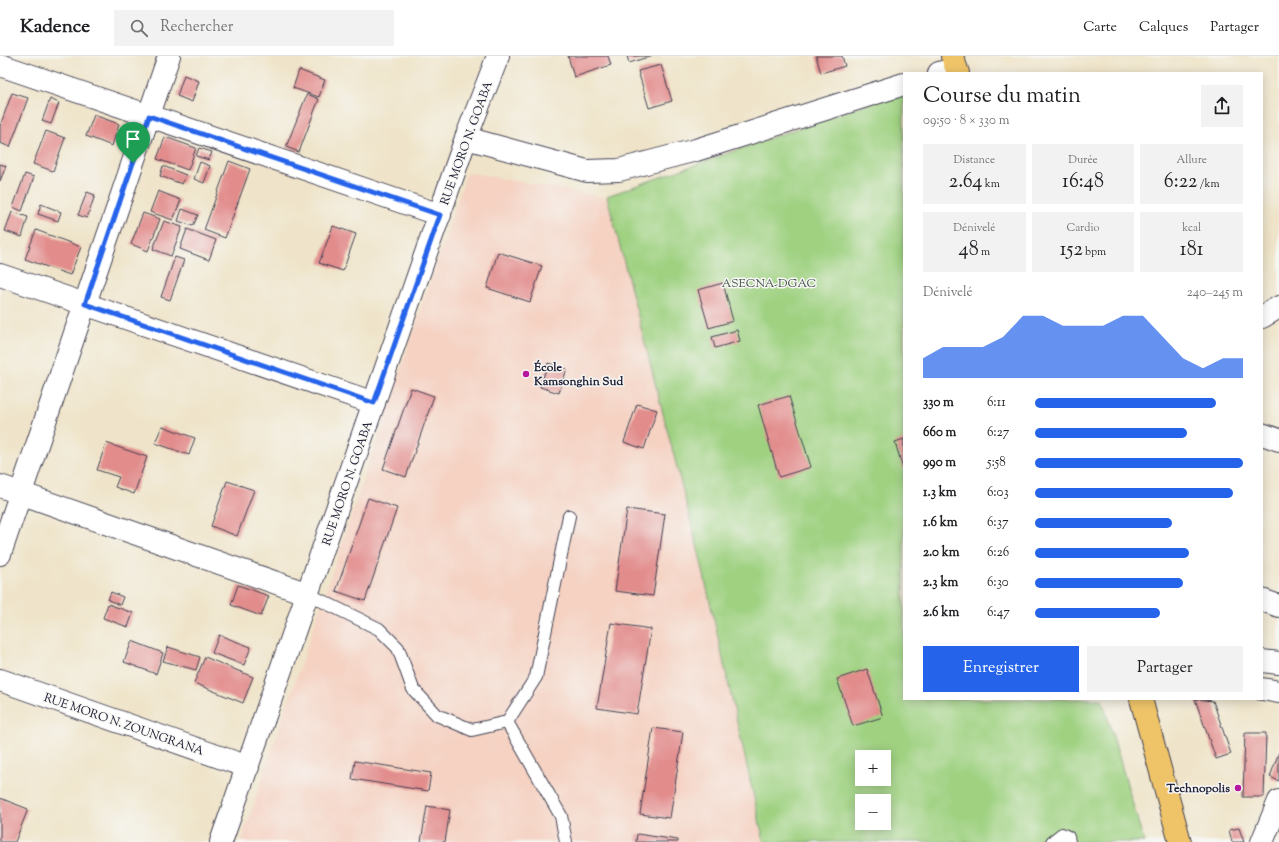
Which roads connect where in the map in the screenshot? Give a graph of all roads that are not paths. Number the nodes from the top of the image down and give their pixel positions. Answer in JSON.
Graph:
{"nodes":[{"id":1,"x":169,"y":56,"type":"edge"},
{"id":2,"x":498,"y":56,"type":"edge"},
{"id":3,"x":0,"y":65,"type":"edge"},
{"id":4,"x":903,"y":84,"type":"edge"},
{"id":5,"x":149,"y":116,"type":"junction"},
{"id":6,"x":466,"y":138,"type":"junction"},
{"id":7,"x":440,"y":215,"type":"junction"},
{"id":8,"x":0,"y":275,"type":"edge"},
{"id":9,"x":85,"y":304,"type":"junction"},
{"id":10,"x":1279,"y":307,"type":"edge"},
{"id":11,"x":1263,"y":316,"type":"edge"},
{"id":12,"x":374,"y":403,"type":"junction"},
{"id":13,"x":1263,"y":434,"type":"edge"},
{"id":14,"x":1279,"y":440,"type":"edge"},
{"id":15,"x":0,"y":486,"type":"edge"},
{"id":16,"x":21,"y":493,"type":"junction"},
{"id":17,"x":569,"y":516,"type":"dead end"},
{"id":18,"x":0,"y":554,"type":"edge"},
{"id":19,"x":308,"y":594,"type":"junction"},
{"id":20,"x":1263,"y":600,"type":"edge"},
{"id":21,"x":1279,"y":606,"type":"edge"},
{"id":22,"x":1263,"y":661,"type":"edge"},
{"id":23,"x":1279,"y":664,"type":"edge"},
{"id":24,"x":0,"y":680,"type":"edge"},
{"id":25,"x":1263,"y":689,"type":"edge"},
{"id":26,"x":1279,"y":692,"type":"edge"},
{"id":27,"x":1141,"y":700,"type":"edge"},
{"id":28,"x":507,"y":722,"type":"junction"},
{"id":29,"x":248,"y":767,"type":"junction"},
{"id":30,"x":1279,"y":802,"type":"edge"},
{"id":31,"x":221,"y":842,"type":"edge"},
{"id":32,"x":566,"y":842,"type":"edge"},
{"id":33,"x":1052,"y":842,"type":"edge"},
{"id":34,"x":1069,"y":842,"type":"edge"},
{"id":35,"x":1180,"y":842,"type":"edge"},
{"id":36,"x":1262,"y":842,"type":"edge"}],
"edges":[{"from":1,"to":5,"type":"street"},
{"from":2,"to":6,"type":"street","name":"RUE MORO N. GOABA"},
{"from":3,"to":5,"type":"street"},
{"from":4,"to":6,"type":"street"},
{"from":5,"to":7,"type":"street"},
{"from":5,"to":9,"type":"street"},
{"from":6,"to":7,"type":"street","name":"RUE MORO N. GOABA"},
{"from":7,"to":12,"type":"street","name":"RUE MORO N. GOABA"},
{"from":8,"to":9,"type":"street"},
{"from":9,"to":12,"type":"street"},
{"from":9,"to":16,"type":"street"},
{"from":10,"to":11,"type":"street"},
{"from":12,"to":19,"type":"street","name":"RUE MORO N. GOABA"},
{"from":13,"to":14,"type":"street"},
{"from":15,"to":16,"type":"street"},
{"from":16,"to":18,"type":"street"},
{"from":16,"to":19,"type":"street"},
{"from":17,"to":28,"type":"lane"},
{"from":19,"to":28,"type":"lane"},
{"from":19,"to":29,"type":"street","name":"RUE MORO N. GOABA"},
{"from":20,"to":21,"type":"street"},
{"from":22,"to":23,"type":"street"},
{"from":24,"to":29,"type":"street","name":"RUE MORO N. ZOUNGRANA"},
{"from":25,"to":26,"type":"street"},
{"from":27,"to":35,"type":"main road"},
{"from":28,"to":32,"type":"lane"},
{"from":29,"to":31,"type":"street","name":"RUE MORO N. GOABA"},
{"from":30,"to":36,"type":"street"},
{"from":33,"to":34,"type":"lane"}]}
